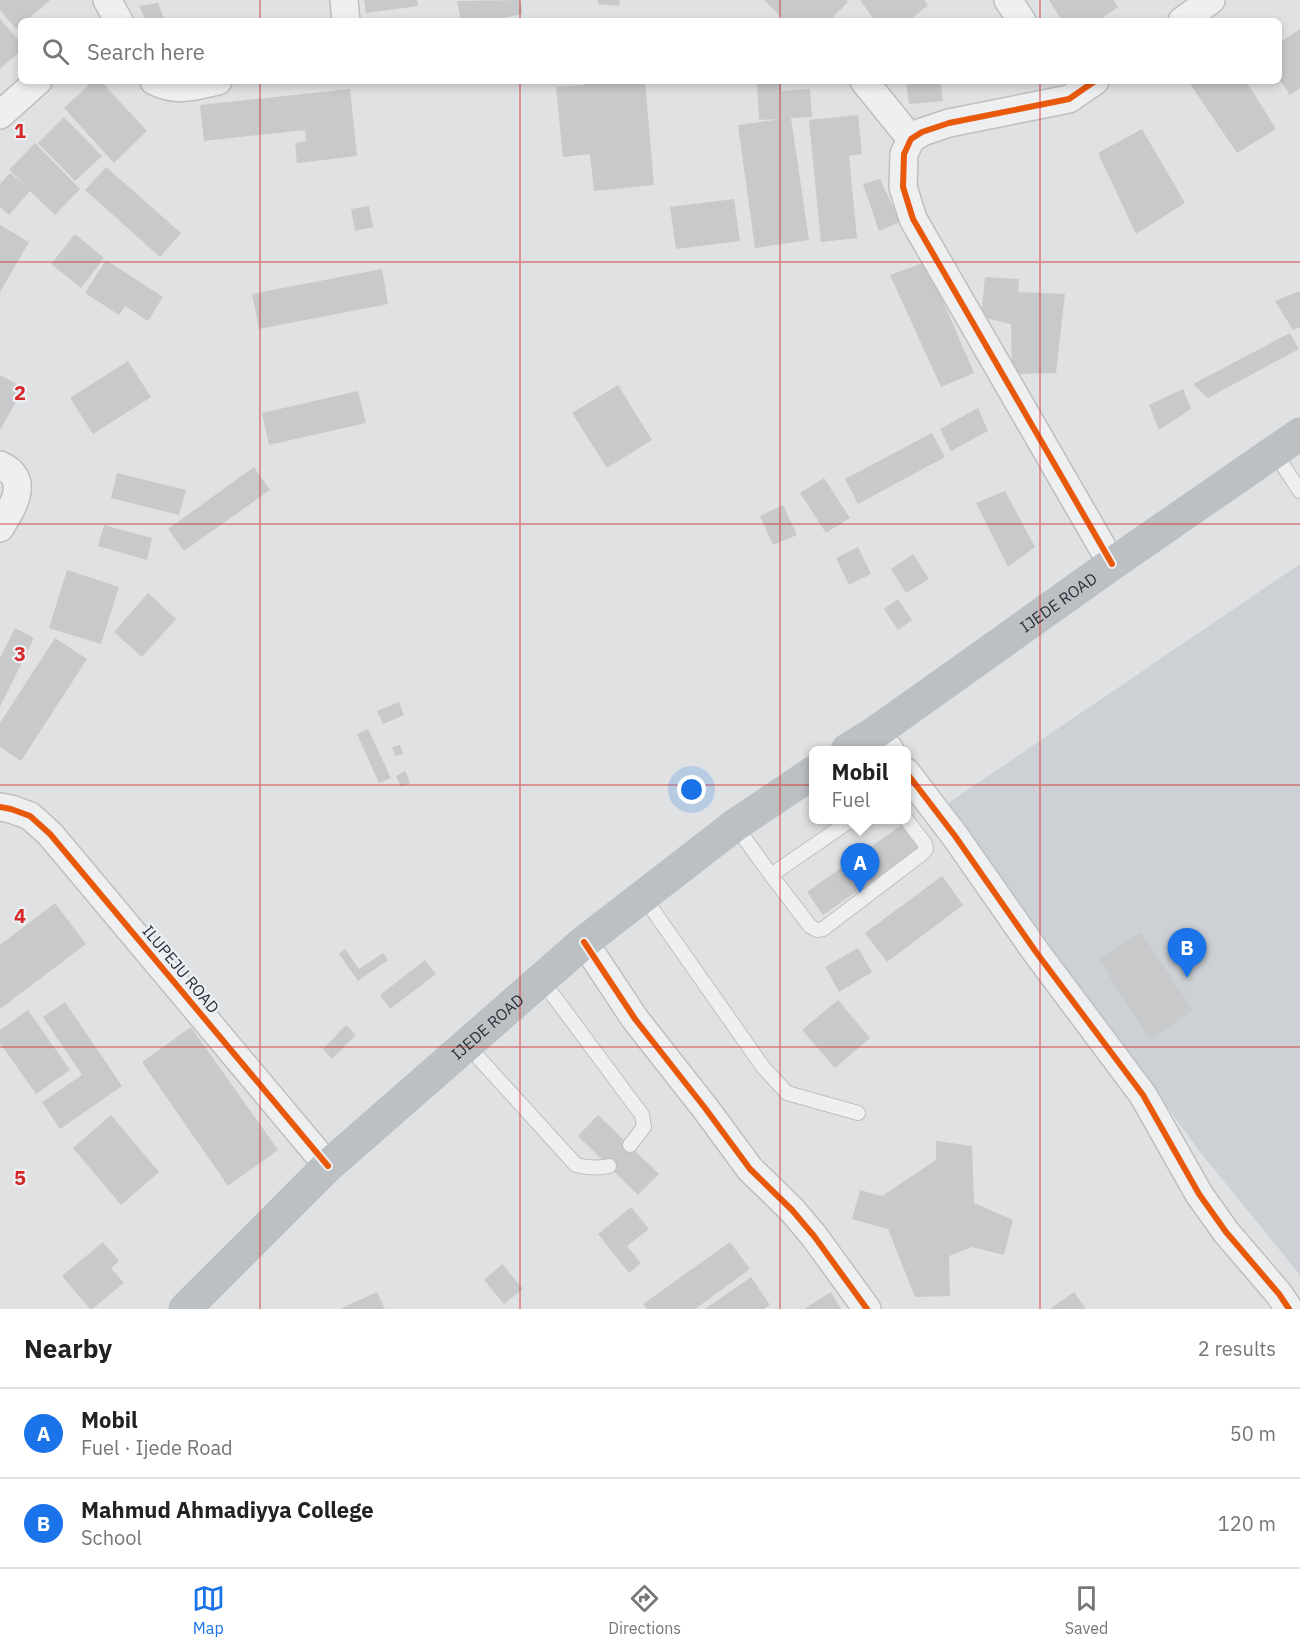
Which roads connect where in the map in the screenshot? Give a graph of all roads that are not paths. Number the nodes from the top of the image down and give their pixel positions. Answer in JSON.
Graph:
{"nodes":[{"id":1,"x":344,"y":0,"type":"edge"},
{"id":2,"x":1008,"y":0,"type":"edge"},
{"id":3,"x":1211,"y":0,"type":"edge"},
{"id":4,"x":346,"y":18,"type":"edge"},
{"id":5,"x":1020,"y":18,"type":"edge"},
{"id":6,"x":1186,"y":18,"type":"edge"},
{"id":7,"x":35,"y":84,"type":"edge"},
{"id":8,"x":160,"y":84,"type":"edge"},
{"id":9,"x":203,"y":84,"type":"edge"},
{"id":10,"x":866,"y":84,"type":"edge"},
{"id":11,"x":1084,"y":84,"type":"edge"},
{"id":12,"x":1063,"y":90,"type":"edge"},
{"id":13,"x":0,"y":115,"type":"edge"},
{"id":14,"x":911,"y":139,"type":"junction"},
{"id":15,"x":1300,"y":434,"type":"edge"},
{"id":16,"x":1274,"y":452,"type":"junction"},
{"id":17,"x":0,"y":465,"type":"edge"},
{"id":18,"x":1300,"y":491,"type":"edge"},
{"id":19,"x":0,"y":528,"type":"edge"},
{"id":20,"x":1112,"y":564,"type":"junction"},
{"id":21,"x":864,"y":746,"type":"edge"},
{"id":22,"x":809,"y":775,"type":"edge"},
{"id":23,"x":911,"y":779,"type":"edge"},
{"id":24,"x":0,"y":807,"type":"edge"},
{"id":25,"x":844,"y":824,"type":"edge"},
{"id":26,"x":910,"y":824,"type":"edge"},
{"id":27,"x":735,"y":825,"type":"junction"},
{"id":28,"x":771,"y":875,"type":"junction"},
{"id":29,"x":643,"y":896,"type":"junction"},
{"id":30,"x":584,"y":942,"type":"junction"},
{"id":31,"x":541,"y":979,"type":"junction"},
{"id":32,"x":466,"y":1045,"type":"junction"},
{"id":33,"x":858,"y":1113,"type":"dead end"},
{"id":34,"x":630,"y":1145,"type":"dead end"},
{"id":35,"x":328,"y":1166,"type":"junction"},
{"id":36,"x":609,"y":1166,"type":"dead end"},
{"id":37,"x":185,"y":1309,"type":"edge"},
{"id":38,"x":867,"y":1309,"type":"edge"},
{"id":39,"x":1289,"y":1309,"type":"edge"}],
"edges":[{"from":1,"to":4,"type":"street"},
{"from":2,"to":5,"type":"street"},
{"from":3,"to":6,"type":"street"},
{"from":7,"to":13,"type":"street"},
{"from":8,"to":9,"type":"street"},
{"from":10,"to":14,"type":"street"},
{"from":11,"to":12,"type":"street"},
{"from":12,"to":14,"type":"street"},
{"from":14,"to":20,"type":"street"},
{"from":15,"to":16,"type":"main road","name":"IJEDE ROAD"},
{"from":16,"to":18,"type":"lane"},
{"from":16,"to":20,"type":"main road","name":"IJEDE ROAD"},
{"from":17,"to":19,"type":"street"},
{"from":20,"to":21,"type":"main road","name":"IJEDE ROAD"},
{"from":22,"to":27,"type":"main road","name":"IJEDE ROAD"},
{"from":23,"to":39,"type":"street"},
{"from":24,"to":35,"type":"street","name":"ILUPEJU ROAD"},
{"from":25,"to":28,"type":"lane"},
{"from":26,"to":28,"type":"lane"},
{"from":27,"to":28,"type":"lane"},
{"from":27,"to":29,"type":"main road","name":"IJEDE ROAD"},
{"from":29,"to":30,"type":"main road","name":"IJEDE ROAD"},
{"from":29,"to":33,"type":"lane"},
{"from":30,"to":31,"type":"main road","name":"IJEDE ROAD"},
{"from":30,"to":38,"type":"street"},
{"from":31,"to":32,"type":"main road","name":"IJEDE ROAD"},
{"from":31,"to":34,"type":"lane"},
{"from":32,"to":35,"type":"main road","name":"IJEDE ROAD"},
{"from":32,"to":36,"type":"lane"},
{"from":35,"to":37,"type":"main road","name":"IJEDE ROAD"}]}
